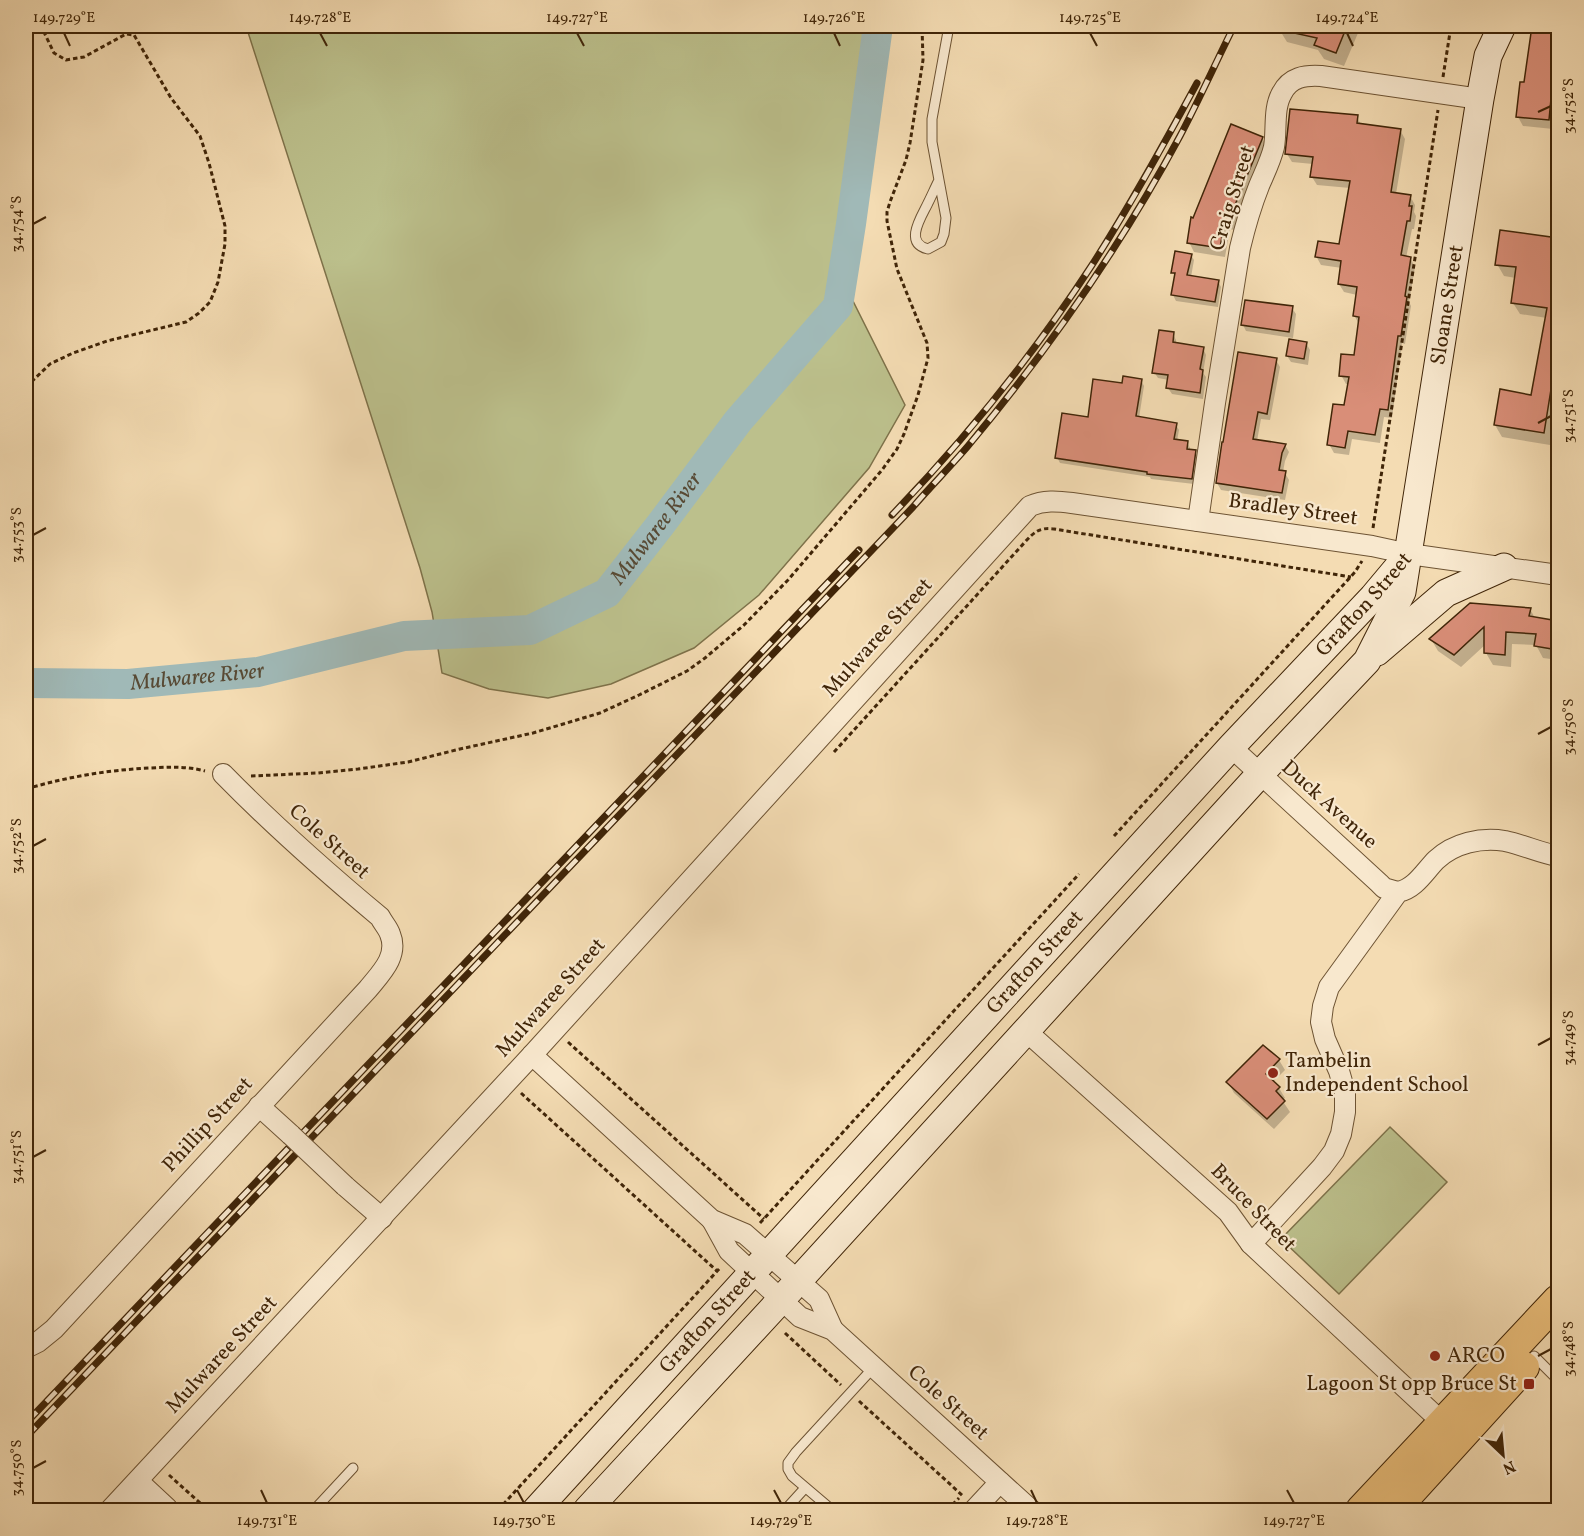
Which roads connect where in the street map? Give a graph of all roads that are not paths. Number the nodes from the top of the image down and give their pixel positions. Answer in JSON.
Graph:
{"nodes":[{"id":1,"x":949,"y":26,"type":"edge"},
{"id":2,"x":1486,"y":26,"type":"edge"},
{"id":3,"x":1502,"y":26,"type":"edge"},
{"id":4,"x":1488,"y":56,"type":"junction"},
{"id":5,"x":1480,"y":99,"type":"junction"},
{"id":6,"x":939,"y":180,"type":"junction"},
{"id":7,"x":1023,"y":513,"type":"joint"},
{"id":8,"x":1198,"y":521,"type":"junction"},
{"id":9,"x":1408,"y":554,"type":"junction"},
{"id":10,"x":1504,"y":567,"type":"junction"},
{"id":11,"x":1558,"y":575,"type":"edge"},
{"id":12,"x":1367,"y":661,"type":"junction"},
{"id":13,"x":1231,"y":747,"type":"junction"},
{"id":14,"x":223,"y":774,"type":"road end"},
{"id":15,"x":1260,"y":774,"type":"junction"},
{"id":16,"x":1558,"y":856,"type":"edge"},
{"id":17,"x":1398,"y":892,"type":"junction"},
{"id":18,"x":393,"y":951,"type":"joint"},
{"id":19,"x":1026,"y":1031,"type":"junction"},
{"id":20,"x":538,"y":1061,"type":"junction"},
{"id":21,"x":259,"y":1106,"type":"junction"},
{"id":22,"x":381,"y":1218,"type":"junction"},
{"id":23,"x":712,"y":1220,"type":"junction"},
{"id":24,"x":1251,"y":1244,"type":"junction"},
{"id":25,"x":761,"y":1264,"type":"junction"},
{"id":26,"x":790,"y":1290,"type":"junction"},
{"id":27,"x":1558,"y":1300,"type":"edge"},
{"id":28,"x":1558,"y":1329,"type":"edge"},
{"id":29,"x":26,"y":1348,"type":"edge"},
{"id":30,"x":1534,"y":1356,"type":"junction"},
{"id":31,"x":874,"y":1367,"type":"junction"},
{"id":32,"x":1558,"y":1380,"type":"edge"},
{"id":33,"x":1443,"y":1423,"type":"junction"},
{"id":34,"x":353,"y":1468,"type":"dead end"},
{"id":35,"x":1000,"y":1482,"type":"junction"},
{"id":36,"x":133,"y":1486,"type":"junction"},
{"id":37,"x":805,"y":1488,"type":"junction"},
{"id":38,"x":151,"y":1503,"type":"edge"},
{"id":39,"x":971,"y":1504,"type":"edge"},
{"id":40,"x":110,"y":1510,"type":"edge"},
{"id":41,"x":167,"y":1510,"type":"edge"},
{"id":42,"x":314,"y":1510,"type":"edge"},
{"id":43,"x":536,"y":1510,"type":"edge"},
{"id":44,"x":587,"y":1510,"type":"edge"},
{"id":45,"x":785,"y":1510,"type":"edge"},
{"id":46,"x":832,"y":1510,"type":"edge"},
{"id":47,"x":1031,"y":1510,"type":"edge"},
{"id":48,"x":1361,"y":1510,"type":"edge"},
{"id":49,"x":1394,"y":1510,"type":"edge"}],
"edges":[{"from":1,"to":6,"type":"lane"},
{"from":2,"to":4,"type":"street","name":"Sloane Street"},
{"from":3,"to":4,"type":"street","name":"Sloane Street"},
{"from":4,"to":5,"type":"street","name":"Sloane Street"},
{"from":5,"to":8,"type":"street","name":"Craig Street"},
{"from":5,"to":9,"type":"street","name":"Sloane Street"},
{"from":6,"to":6,"type":"lane"},
{"from":7,"to":8,"type":"street","name":"Bradley Street"},
{"from":7,"to":20,"type":"street","name":"Mulwaree Street"},
{"from":8,"to":9,"type":"street","name":"Bradley Street"},
{"from":9,"to":10,"type":"street","name":"Bradley Street"},
{"from":9,"to":12,"type":"street","name":"Grafton Street"},
{"from":9,"to":13,"type":"street","name":"Grafton Street"},
{"from":10,"to":11,"type":"street","name":"Bradley Street"},
{"from":10,"to":12,"type":"street"},
{"from":12,"to":15,"type":"street","name":"Grafton Street"},
{"from":13,"to":15,"type":"street","name":"Duck Avenue"},
{"from":13,"to":25,"type":"street","name":"Grafton Street"},
{"from":14,"to":18,"type":"street","name":"Cole Street"},
{"from":15,"to":17,"type":"street","name":"Duck Avenue"},
{"from":15,"to":19,"type":"street","name":"Grafton Street"},
{"from":16,"to":17,"type":"street"},
{"from":17,"to":24,"type":"street"},
{"from":18,"to":21,"type":"street","name":"Phillip Street"},
{"from":19,"to":24,"type":"street","name":"Bruce Street"},
{"from":19,"to":26,"type":"street","name":"Grafton Street"},
{"from":20,"to":22,"type":"street","name":"Mulwaree Street"},
{"from":20,"to":23,"type":"street","name":"Cole Street"},
{"from":21,"to":22,"type":"street","bridge":true},
{"from":21,"to":29,"type":"street","name":"Phillip Street"},
{"from":22,"to":36,"type":"street","name":"Mulwaree Street"},
{"from":23,"to":25,"type":"street","name":"Cole Street"},
{"from":23,"to":25,"type":"street","name":"Cole Street"},
{"from":24,"to":33,"type":"street","name":"Bruce Street"},
{"from":25,"to":26,"type":"street","name":"Cole Street"},
{"from":25,"to":43,"type":"street","name":"Grafton Street"},
{"from":26,"to":31,"type":"street","name":"Cole Street"},
{"from":26,"to":44,"type":"street","name":"Grafton Street"},
{"from":27,"to":33,"type":"main road"},
{"from":28,"to":30,"type":"main road"},
{"from":30,"to":32,"type":"lane"},
{"from":30,"to":49,"type":"main road"},
{"from":31,"to":35,"type":"street","name":"Cole Street"},
{"from":31,"to":37,"type":"lane"},
{"from":33,"to":48,"type":"main road"},
{"from":34,"to":42,"type":"lane"},
{"from":35,"to":39,"type":"street"},
{"from":35,"to":47,"type":"street","name":"Cole Street"},
{"from":36,"to":38,"type":"street"},
{"from":36,"to":40,"type":"street","name":"Mulwaree Street"},
{"from":37,"to":45,"type":"lane"},
{"from":37,"to":46,"type":"lane"},
{"from":38,"to":41,"type":"street"}]}
